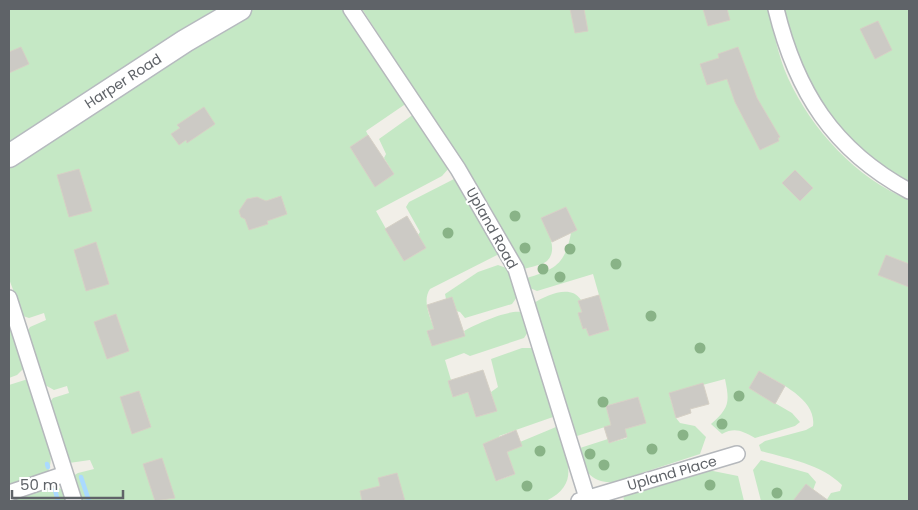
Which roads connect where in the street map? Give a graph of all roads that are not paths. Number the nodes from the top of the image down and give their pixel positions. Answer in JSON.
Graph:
{"nodes":[{"id":1,"x":240,"y":9,"type":"edge"},
{"id":2,"x":351,"y":9,"type":"edge"},
{"id":3,"x":776,"y":9,"type":"edge"},
{"id":4,"x":9,"y":156,"type":"edge"},
{"id":5,"x":909,"y":191,"type":"edge"},
{"id":6,"x":9,"y":298,"type":"edge"},
{"id":7,"x":737,"y":454,"type":"dead end"},
{"id":8,"x":65,"y":474,"type":"junction"},
{"id":9,"x":9,"y":493,"type":"edge"},
{"id":10,"x":585,"y":500,"type":"edge"},
{"id":11,"x":74,"y":501,"type":"edge"}],
"edges":[{"from":1,"to":4,"type":"main road","name":"Harper Road"},
{"from":2,"to":10,"type":"street","name":"Upland Road"},
{"from":3,"to":5,"type":"street"},
{"from":6,"to":8,"type":"street"},
{"from":7,"to":10,"type":"street","name":"Upland Place"},
{"from":8,"to":9,"type":"street"},
{"from":8,"to":11,"type":"street"}]}
